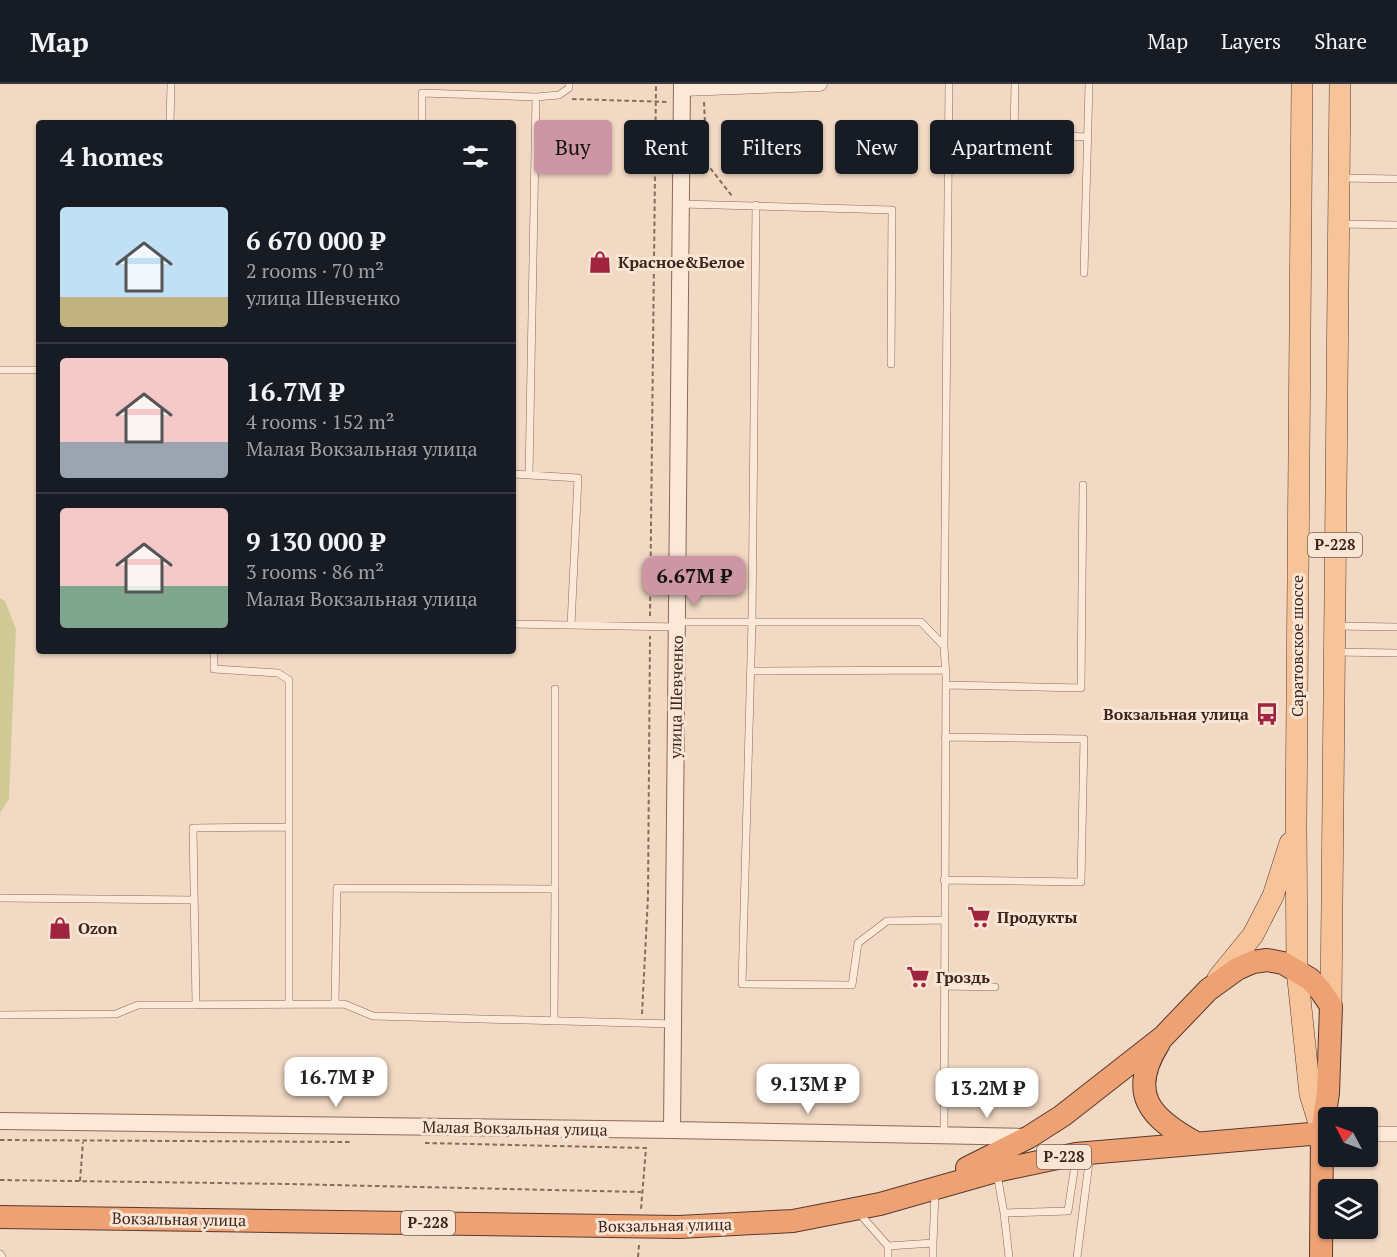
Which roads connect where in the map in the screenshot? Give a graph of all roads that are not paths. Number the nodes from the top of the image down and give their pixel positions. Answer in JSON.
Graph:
{"nodes":[{"id":1,"x":171,"y":84,"type":"edge"},
{"id":2,"x":569,"y":84,"type":"edge"},
{"id":3,"x":820,"y":84,"type":"edge"},
{"id":4,"x":949,"y":84,"type":"edge"},
{"id":5,"x":1015,"y":84,"type":"edge"},
{"id":6,"x":1089,"y":84,"type":"edge"},
{"id":7,"x":1302,"y":84,"type":"edge"},
{"id":8,"x":1340,"y":84,"type":"edge"},
{"id":9,"x":682,"y":92,"type":"edge"},
{"id":10,"x":536,"y":97,"type":"junction"},
{"id":11,"x":170,"y":120,"type":"edge"},
{"id":12,"x":422,"y":120,"type":"edge"},
{"id":13,"x":1087,"y":137,"type":"junction"},
{"id":14,"x":1339,"y":178,"type":"junction"},
{"id":15,"x":1397,"y":179,"type":"edge"},
{"id":16,"x":681,"y":204,"type":"junction"},
{"id":17,"x":756,"y":206,"type":"junction"},
{"id":18,"x":1338,"y":224,"type":"junction"},
{"id":19,"x":1397,"y":225,"type":"edge"},
{"id":20,"x":1084,"y":273,"type":"dead end"},
{"id":21,"x":891,"y":364,"type":"dead end"},
{"id":22,"x":0,"y":370,"type":"edge"},
{"id":23,"x":36,"y":370,"type":"edge"},
{"id":24,"x":516,"y":474,"type":"edge"},
{"id":25,"x":529,"y":475,"type":"junction"},
{"id":26,"x":1083,"y":485,"type":"dead end"},
{"id":27,"x":752,"y":622,"type":"junction"},
{"id":28,"x":516,"y":624,"type":"edge"},
{"id":29,"x":677,"y":624,"type":"junction"},
{"id":30,"x":571,"y":625,"type":"junction"},
{"id":31,"x":1334,"y":626,"type":"junction"},
{"id":32,"x":1397,"y":627,"type":"edge"},
{"id":33,"x":944,"y":646,"type":"junction"},
{"id":34,"x":1334,"y":652,"type":"junction"},
{"id":35,"x":1397,"y":653,"type":"edge"},
{"id":36,"x":214,"y":654,"type":"edge"},
{"id":37,"x":946,"y":670,"type":"junction"},
{"id":38,"x":751,"y":671,"type":"junction"},
{"id":39,"x":946,"y":685,"type":"junction"},
{"id":40,"x":555,"y":689,"type":"dead end"},
{"id":41,"x":945,"y":737,"type":"junction"},
{"id":42,"x":1296,"y":825,"type":"junction"},
{"id":43,"x":289,"y":827,"type":"junction"},
{"id":44,"x":944,"y":880,"type":"junction"},
{"id":45,"x":555,"y":890,"type":"junction"},
{"id":46,"x":0,"y":898,"type":"edge"},
{"id":47,"x":194,"y":900,"type":"junction"},
{"id":48,"x":944,"y":920,"type":"junction"},
{"id":49,"x":1297,"y":970,"type":"junction"},
{"id":50,"x":944,"y":986,"type":"junction"},
{"id":51,"x":995,"y":987,"type":"dead end"},
{"id":52,"x":1208,"y":990,"type":"junction"},
{"id":53,"x":289,"y":1004,"type":"junction"},
{"id":54,"x":335,"y":1004,"type":"junction"},
{"id":55,"x":196,"y":1005,"type":"junction"},
{"id":56,"x":1331,"y":1006,"type":"junction"},
{"id":57,"x":0,"y":1015,"type":"edge"},
{"id":58,"x":554,"y":1021,"type":"junction"},
{"id":59,"x":673,"y":1024,"type":"junction"},
{"id":60,"x":1164,"y":1037,"type":"junction"},
{"id":61,"x":1327,"y":1107,"type":"edge"},
{"id":62,"x":1318,"y":1115,"type":"edge"},
{"id":63,"x":0,"y":1121,"type":"edge"},
{"id":64,"x":672,"y":1130,"type":"junction"},
{"id":65,"x":1318,"y":1134,"type":"edge"},
{"id":66,"x":1378,"y":1134,"type":"edge"},
{"id":67,"x":1397,"y":1134,"type":"edge"},
{"id":68,"x":944,"y":1135,"type":"junction"},
{"id":69,"x":1029,"y":1137,"type":"junction"},
{"id":70,"x":1196,"y":1143,"type":"junction"},
{"id":71,"x":1084,"y":1153,"type":"junction"},
{"id":72,"x":1324,"y":1167,"type":"edge"},
{"id":73,"x":996,"y":1171,"type":"junction"},
{"id":74,"x":935,"y":1189,"type":"junction"},
{"id":75,"x":880,"y":1204,"type":"junction"},
{"id":76,"x":855,"y":1209,"type":"junction"},
{"id":77,"x":1004,"y":1213,"type":"junction"},
{"id":78,"x":0,"y":1216,"type":"edge"},
{"id":79,"x":933,"y":1243,"type":"junction"},
{"id":80,"x":888,"y":1246,"type":"junction"},
{"id":81,"x":888,"y":1257,"type":"edge"},
{"id":82,"x":933,"y":1257,"type":"edge"},
{"id":83,"x":1009,"y":1257,"type":"edge"},
{"id":84,"x":1077,"y":1257,"type":"edge"},
{"id":85,"x":1321,"y":1257,"type":"edge"}],
"edges":[{"from":1,"to":11,"type":"lane"},
{"from":2,"to":10,"type":"lane"},
{"from":3,"to":9,"type":"street"},
{"from":4,"to":33,"type":"lane"},
{"from":5,"to":13,"type":"lane"},
{"from":6,"to":13,"type":"lane"},
{"from":7,"to":42,"type":"main road","name":"Саратовское шоссе"},
{"from":8,"to":14,"type":"main road","name":"Саратовское шоссе","number":"Р-228"},
{"from":9,"to":16,"type":"street","name":"улица Шевченко"},
{"from":10,"to":12,"type":"lane"},
{"from":10,"to":25,"type":"lane"},
{"from":13,"to":20,"type":"lane"},
{"from":14,"to":15,"type":"lane"},
{"from":14,"to":18,"type":"main road","name":"Саратовское шоссе","number":"Р-228"},
{"from":16,"to":17,"type":"lane"},
{"from":16,"to":29,"type":"street","name":"улица Шевченко"},
{"from":17,"to":21,"type":"lane"},
{"from":17,"to":27,"type":"lane"},
{"from":18,"to":19,"type":"lane"},
{"from":18,"to":31,"type":"main road","name":"Саратовское шоссе","number":"Р-228"},
{"from":22,"to":23,"type":"lane"},
{"from":24,"to":25,"type":"lane"},
{"from":25,"to":30,"type":"lane"},
{"from":26,"to":39,"type":"lane"},
{"from":27,"to":29,"type":"lane"},
{"from":27,"to":33,"type":"lane"},
{"from":27,"to":38,"type":"lane"},
{"from":28,"to":30,"type":"lane"},
{"from":29,"to":30,"type":"lane"},
{"from":29,"to":59,"type":"street","name":"улица Шевченко"},
{"from":31,"to":32,"type":"lane"},
{"from":31,"to":34,"type":"main road","name":"Саратовское шоссе","number":"Р-228"},
{"from":33,"to":37,"type":"lane"},
{"from":34,"to":35,"type":"lane"},
{"from":34,"to":56,"type":"main road","name":"Саратовское шоссе","number":"Р-228"},
{"from":36,"to":43,"type":"lane"},
{"from":37,"to":38,"type":"lane"},
{"from":37,"to":39,"type":"lane"},
{"from":38,"to":48,"type":"lane"},
{"from":39,"to":41,"type":"lane"},
{"from":40,"to":45,"type":"lane"},
{"from":41,"to":44,"type":"lane"},
{"from":41,"to":44,"type":"lane"},
{"from":42,"to":49,"type":"main road","name":"Саратовское шоссе"},
{"from":42,"to":52,"type":"main road","number":"Р-228"},
{"from":43,"to":47,"type":"lane"},
{"from":43,"to":53,"type":"lane"},
{"from":44,"to":48,"type":"lane"},
{"from":45,"to":54,"type":"lane"},
{"from":45,"to":58,"type":"lane"},
{"from":46,"to":47,"type":"lane"},
{"from":47,"to":55,"type":"lane"},
{"from":48,"to":50,"type":"lane"},
{"from":49,"to":52,"type":"highway"},
{"from":49,"to":56,"type":"highway"},
{"from":49,"to":62,"type":"main road","name":"Саратовское шоссе"},
{"from":50,"to":51,"type":"lane"},
{"from":50,"to":68,"type":"lane"},
{"from":52,"to":60,"type":"highway","number":"Р-228"},
{"from":53,"to":54,"type":"lane"},
{"from":53,"to":55,"type":"lane"},
{"from":54,"to":58,"type":"lane"},
{"from":55,"to":57,"type":"lane"},
{"from":56,"to":61,"type":"highway","name":"Саратовское шоссе","number":"Р-228"},
{"from":58,"to":59,"type":"lane"},
{"from":59,"to":64,"type":"street","name":"улица Шевченко"},
{"from":60,"to":69,"type":"highway","number":"Р-228"},
{"from":60,"to":70,"type":"highway"},
{"from":63,"to":64,"type":"street","name":"Малая Вокзальная улица"},
{"from":64,"to":68,"type":"street","name":"Малая Вокзальная улица"},
{"from":65,"to":70,"type":"highway","name":"Вокзальная улица","number":"Р-228"},
{"from":66,"to":67,"type":"street"},
{"from":68,"to":69,"type":"street","name":"Малая Вокзальная улица"},
{"from":69,"to":75,"type":"highway","number":"Р-228"},
{"from":70,"to":71,"type":"highway","name":"Вокзальная улица","number":"Р-228"},
{"from":71,"to":73,"type":"highway","name":"Вокзальная улица","number":"Р-228"},
{"from":71,"to":77,"type":"lane"},
{"from":71,"to":84,"type":"lane"},
{"from":72,"to":85,"type":"highway","name":"Саратовское шоссе"},
{"from":73,"to":74,"type":"highway","name":"Вокзальная улица","number":"Р-228"},
{"from":73,"to":77,"type":"lane"},
{"from":74,"to":75,"type":"highway","name":"Вокзальная улица","number":"Р-228"},
{"from":74,"to":79,"type":"lane"},
{"from":75,"to":76,"type":"highway","name":"Вокзальная улица","number":"Р-228"},
{"from":76,"to":78,"type":"highway","name":"Вокзальная улица","number":"Р-228"},
{"from":76,"to":80,"type":"lane"},
{"from":77,"to":83,"type":"lane"},
{"from":79,"to":80,"type":"lane"},
{"from":79,"to":82,"type":"lane"},
{"from":80,"to":81,"type":"lane"}]}
